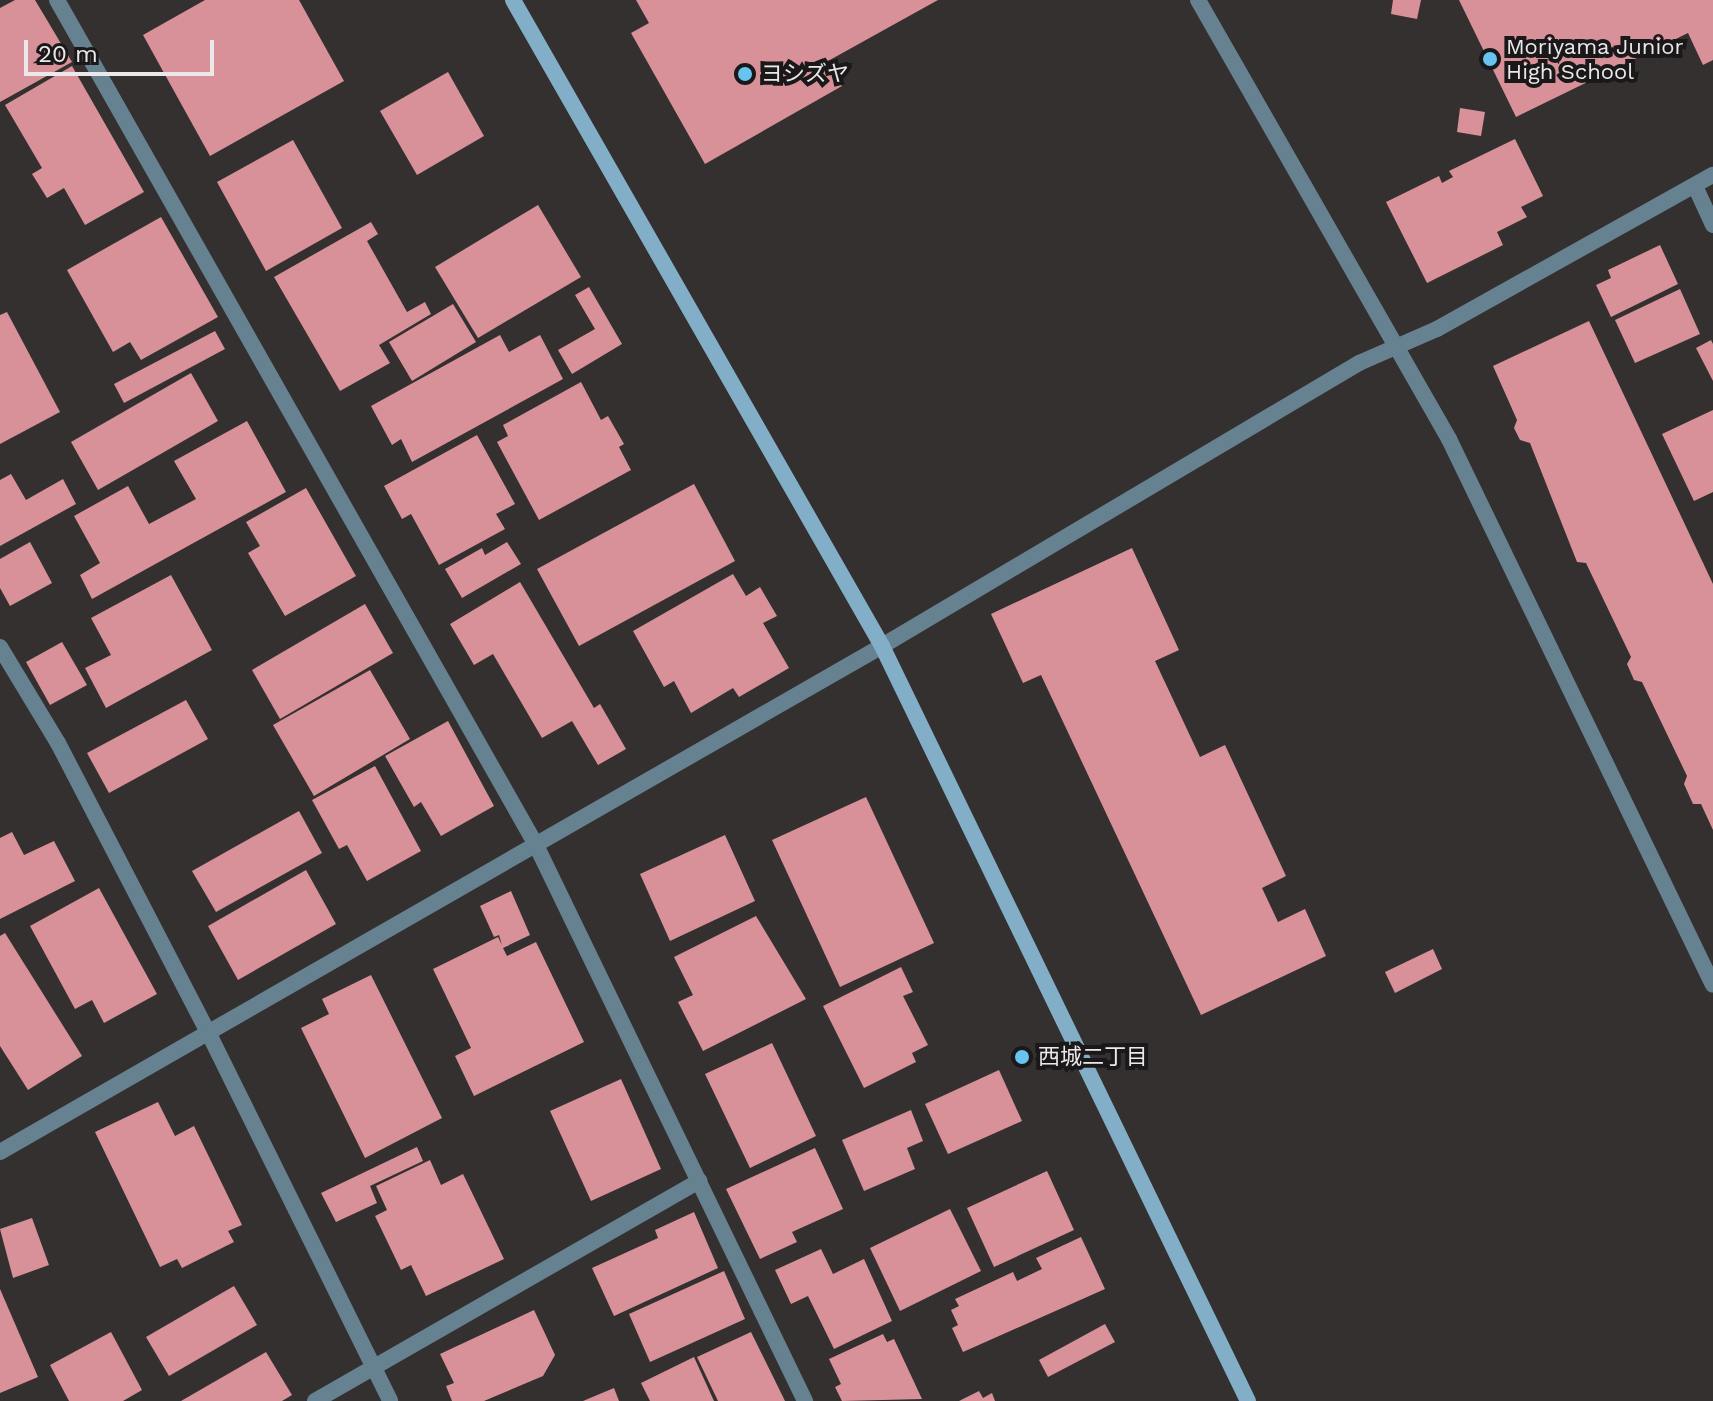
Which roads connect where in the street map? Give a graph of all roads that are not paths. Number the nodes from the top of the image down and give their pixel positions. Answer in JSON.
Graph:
{"nodes":[{"id":1,"x":57,"y":0,"type":"edge"},
{"id":2,"x":513,"y":0,"type":"edge"},
{"id":3,"x":1198,"y":0,"type":"edge"},
{"id":4,"x":1713,"y":175,"type":"edge"},
{"id":5,"x":1695,"y":186,"type":"junction"},
{"id":6,"x":1713,"y":225,"type":"edge"},
{"id":7,"x":1399,"y":344,"type":"junction"},
{"id":8,"x":882,"y":646,"type":"junction"},
{"id":9,"x":0,"y":647,"type":"edge"},
{"id":10,"x":536,"y":845,"type":"junction"},
{"id":11,"x":1713,"y":985,"type":"edge"},
{"id":12,"x":208,"y":1032,"type":"junction"},
{"id":13,"x":0,"y":1152,"type":"edge"},
{"id":14,"x":699,"y":1181,"type":"junction"},
{"id":15,"x":375,"y":1366,"type":"junction"},
{"id":16,"x":315,"y":1401,"type":"edge"},
{"id":17,"x":390,"y":1401,"type":"edge"},
{"id":18,"x":805,"y":1401,"type":"edge"},
{"id":19,"x":1248,"y":1401,"type":"edge"}],
"edges":[{"from":1,"to":10,"type":"street"},
{"from":2,"to":8,"type":"street"},
{"from":3,"to":7,"type":"street"},
{"from":4,"to":5,"type":"street"},
{"from":5,"to":6,"type":"street"},
{"from":5,"to":7,"type":"street"},
{"from":7,"to":8,"type":"street"},
{"from":7,"to":11,"type":"street"},
{"from":8,"to":10,"type":"street"},
{"from":8,"to":19,"type":"street"},
{"from":9,"to":12,"type":"street"},
{"from":10,"to":12,"type":"street"},
{"from":10,"to":14,"type":"street"},
{"from":12,"to":13,"type":"street"},
{"from":12,"to":15,"type":"street"},
{"from":14,"to":15,"type":"street"},
{"from":14,"to":18,"type":"street"},
{"from":15,"to":16,"type":"street"},
{"from":15,"to":17,"type":"street"}]}
